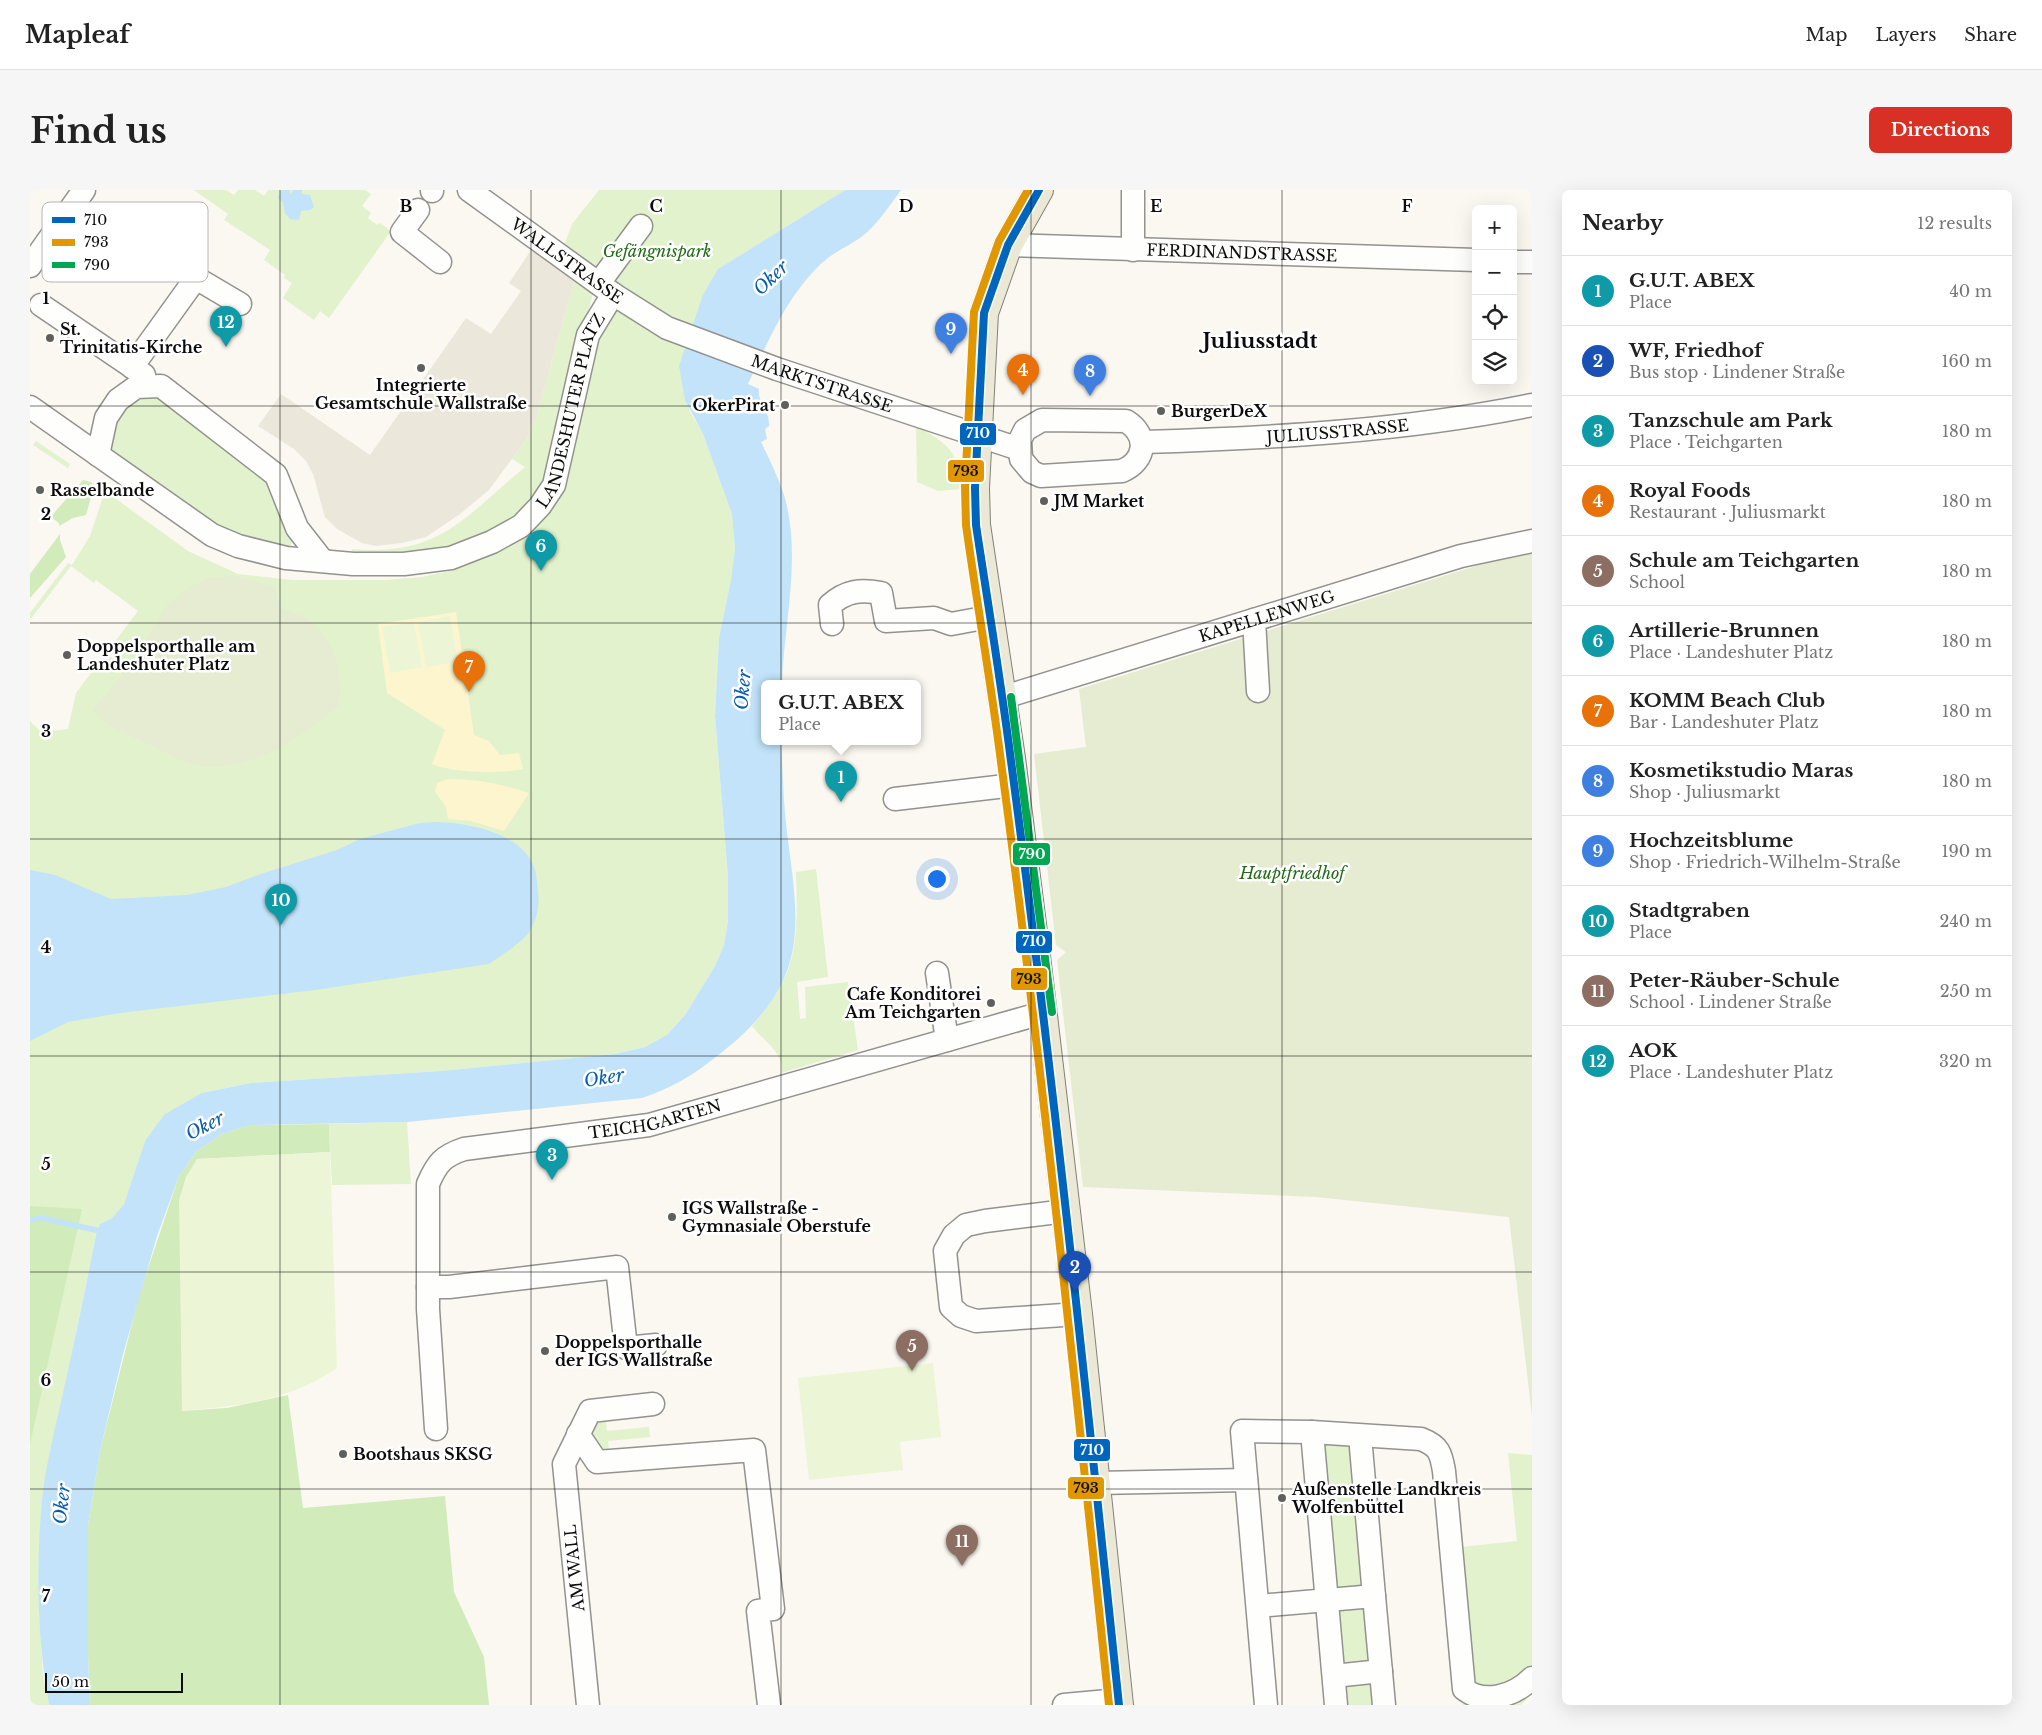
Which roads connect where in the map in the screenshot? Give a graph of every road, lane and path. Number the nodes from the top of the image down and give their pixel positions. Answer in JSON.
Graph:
{"nodes":[{"id":1,"x":84,"y":190,"type":"edge"},
{"id":2,"x":469,"y":190,"type":"edge"},
{"id":3,"x":1039,"y":190,"type":"edge"},
{"id":4,"x":1133,"y":190,"type":"edge"},
{"id":5,"x":75,"y":202,"type":"edge"},
{"id":6,"x":418,"y":210,"type":"dead end"},
{"id":7,"x":641,"y":226,"type":"dead end"},
{"id":8,"x":1008,"y":245,"type":"junction"},
{"id":9,"x":42,"y":249,"type":"edge"},
{"id":10,"x":1133,"y":250,"type":"junction"},
{"id":11,"x":1472,"y":260,"type":"edge"},
{"id":12,"x":440,"y":262,"type":"dead end"},
{"id":13,"x":1517,"y":262,"type":"edge"},
{"id":14,"x":1532,"y":262,"type":"edge"},
{"id":15,"x":30,"y":266,"type":"edge"},
{"id":16,"x":193,"y":282,"type":"edge"},
{"id":17,"x":203,"y":282,"type":"edge"},
{"id":18,"x":606,"y":288,"type":"junction"},
{"id":19,"x":240,"y":304,"type":"dead end"},
{"id":20,"x":41,"y":305,"type":"dead end"},
{"id":21,"x":667,"y":328,"type":"joint"},
{"id":22,"x":132,"y":367,"type":"junction"},
{"id":23,"x":161,"y":386,"type":"junction"},
{"id":24,"x":1532,"y":405,"type":"edge"},
{"id":25,"x":30,"y":407,"type":"edge"},
{"id":26,"x":978,"y":436,"type":"junction"},
{"id":27,"x":1142,"y":442,"type":"junction"},
{"id":28,"x":1019,"y":449,"type":"junction"},
{"id":29,"x":98,"y":455,"type":"junction"},
{"id":30,"x":1532,"y":541,"type":"edge"},
{"id":31,"x":322,"y":560,"type":"junction"},
{"id":32,"x":989,"y":617,"type":"junction"},
{"id":33,"x":1254,"y":620,"type":"junction"},
{"id":34,"x":832,"y":624,"type":"dead end"},
{"id":35,"x":1258,"y":691,"type":"dead end"},
{"id":36,"x":1001,"y":698,"type":"junction"},
{"id":37,"x":1014,"y":785,"type":"junction"},
{"id":38,"x":895,"y":799,"type":"dead end"},
{"id":39,"x":937,"y":973,"type":"dead end"},
{"id":40,"x":1042,"y":1013,"type":"junction"},
{"id":41,"x":947,"y":1040,"type":"junction"},
{"id":42,"x":1066,"y":1211,"type":"junction"},
{"id":43,"x":428,"y":1286,"type":"junction"},
{"id":44,"x":1078,"y":1314,"type":"junction"},
{"id":45,"x":656,"y":1345,"type":"dead end"},
{"id":46,"x":653,"y":1404,"type":"dead end"},
{"id":47,"x":436,"y":1428,"type":"dead end"},
{"id":48,"x":1312,"y":1432,"type":"junction"},
{"id":49,"x":578,"y":1434,"type":"junction"},
{"id":50,"x":1360,"y":1436,"type":"junction"},
{"id":51,"x":1246,"y":1480,"type":"junction"},
{"id":52,"x":1097,"y":1482,"type":"junction"},
{"id":53,"x":1374,"y":1596,"type":"junction"},
{"id":54,"x":1327,"y":1600,"type":"junction"},
{"id":55,"x":1258,"y":1606,"type":"junction"},
{"id":56,"x":1381,"y":1671,"type":"junction"},
{"id":57,"x":1334,"y":1676,"type":"junction"},
{"id":58,"x":1532,"y":1678,"type":"edge"},
{"id":59,"x":1119,"y":1702,"type":"edge"},
{"id":60,"x":588,"y":1705,"type":"edge"},
{"id":61,"x":770,"y":1705,"type":"edge"},
{"id":62,"x":1064,"y":1705,"type":"edge"},
{"id":63,"x":1266,"y":1705,"type":"edge"},
{"id":64,"x":1336,"y":1705,"type":"edge"},
{"id":65,"x":1384,"y":1705,"type":"edge"}],
"edges":[{"from":1,"to":5,"type":"street"},
{"from":2,"to":18,"type":"street","name":"WALLSTRASSE"},
{"from":3,"to":8,"type":"main road"},
{"from":4,"to":10,"type":"street"},
{"from":6,"to":12,"type":"street"},
{"from":7,"to":18,"type":"street","name":"LANDESHUTER PLATZ"},
{"from":8,"to":10,"type":"street","name":"FERDINANDSTRASSE"},
{"from":8,"to":26,"type":"main road"},
{"from":9,"to":15,"type":"street"},
{"from":10,"to":11,"type":"street","name":"FERDINANDSTRASSE"},
{"from":13,"to":14,"type":"street"},
{"from":16,"to":22,"type":"street"},
{"from":17,"to":19,"type":"street"},
{"from":18,"to":21,"type":"street","name":"WALLSTRASSE"},
{"from":18,"to":31,"type":"street","name":"LANDESHUTER PLATZ"},
{"from":20,"to":22,"type":"street"},
{"from":21,"to":26,"type":"street","name":"MARKTSTRASSE"},
{"from":22,"to":23,"type":"street"},
{"from":23,"to":29,"type":"street"},
{"from":23,"to":31,"type":"street"},
{"from":24,"to":27,"type":"street","name":"JULIUSSTRASSE"},
{"from":25,"to":29,"type":"street","name":"LANDESHUTER PLATZ"},
{"from":26,"to":28,"type":"street","name":"MARKTSTRASSE"},
{"from":26,"to":32,"type":"main road"},
{"from":27,"to":28,"type":"street"},
{"from":27,"to":28,"type":"street"},
{"from":29,"to":31,"type":"street","name":"LANDESHUTER PLATZ"},
{"from":30,"to":33,"type":"street","name":"KAPELLENWEG"},
{"from":32,"to":34,"type":"street"},
{"from":32,"to":36,"type":"main road"},
{"from":33,"to":35,"type":"street"},
{"from":33,"to":36,"type":"street","name":"KAPELLENWEG"},
{"from":36,"to":37,"type":"main road"},
{"from":37,"to":38,"type":"street"},
{"from":37,"to":40,"type":"main road"},
{"from":39,"to":41,"type":"street"},
{"from":40,"to":41,"type":"street","name":"TEICHGARTEN"},
{"from":40,"to":42,"type":"main road"},
{"from":41,"to":43,"type":"street","name":"TEICHGARTEN"},
{"from":42,"to":44,"type":"main road"},
{"from":42,"to":44,"type":"street"},
{"from":43,"to":45,"type":"street"},
{"from":43,"to":47,"type":"street","name":"TEICHGARTEN"},
{"from":44,"to":52,"type":"main road"},
{"from":46,"to":49,"type":"street","name":"AM WALL"},
{"from":48,"to":50,"type":"street"},
{"from":48,"to":51,"type":"street"},
{"from":48,"to":54,"type":"street"},
{"from":49,"to":60,"type":"street","name":"AM WALL"},
{"from":49,"to":61,"type":"street"},
{"from":50,"to":53,"type":"street"},
{"from":50,"to":58,"type":"street"},
{"from":51,"to":52,"type":"street"},
{"from":51,"to":55,"type":"street"},
{"from":52,"to":59,"type":"main road"},
{"from":53,"to":54,"type":"street"},
{"from":53,"to":56,"type":"street"},
{"from":54,"to":55,"type":"street"},
{"from":54,"to":57,"type":"street"},
{"from":55,"to":63,"type":"street"},
{"from":56,"to":57,"type":"street"},
{"from":56,"to":65,"type":"street"},
{"from":57,"to":64,"type":"street"},
{"from":59,"to":62,"type":"street"}]}
